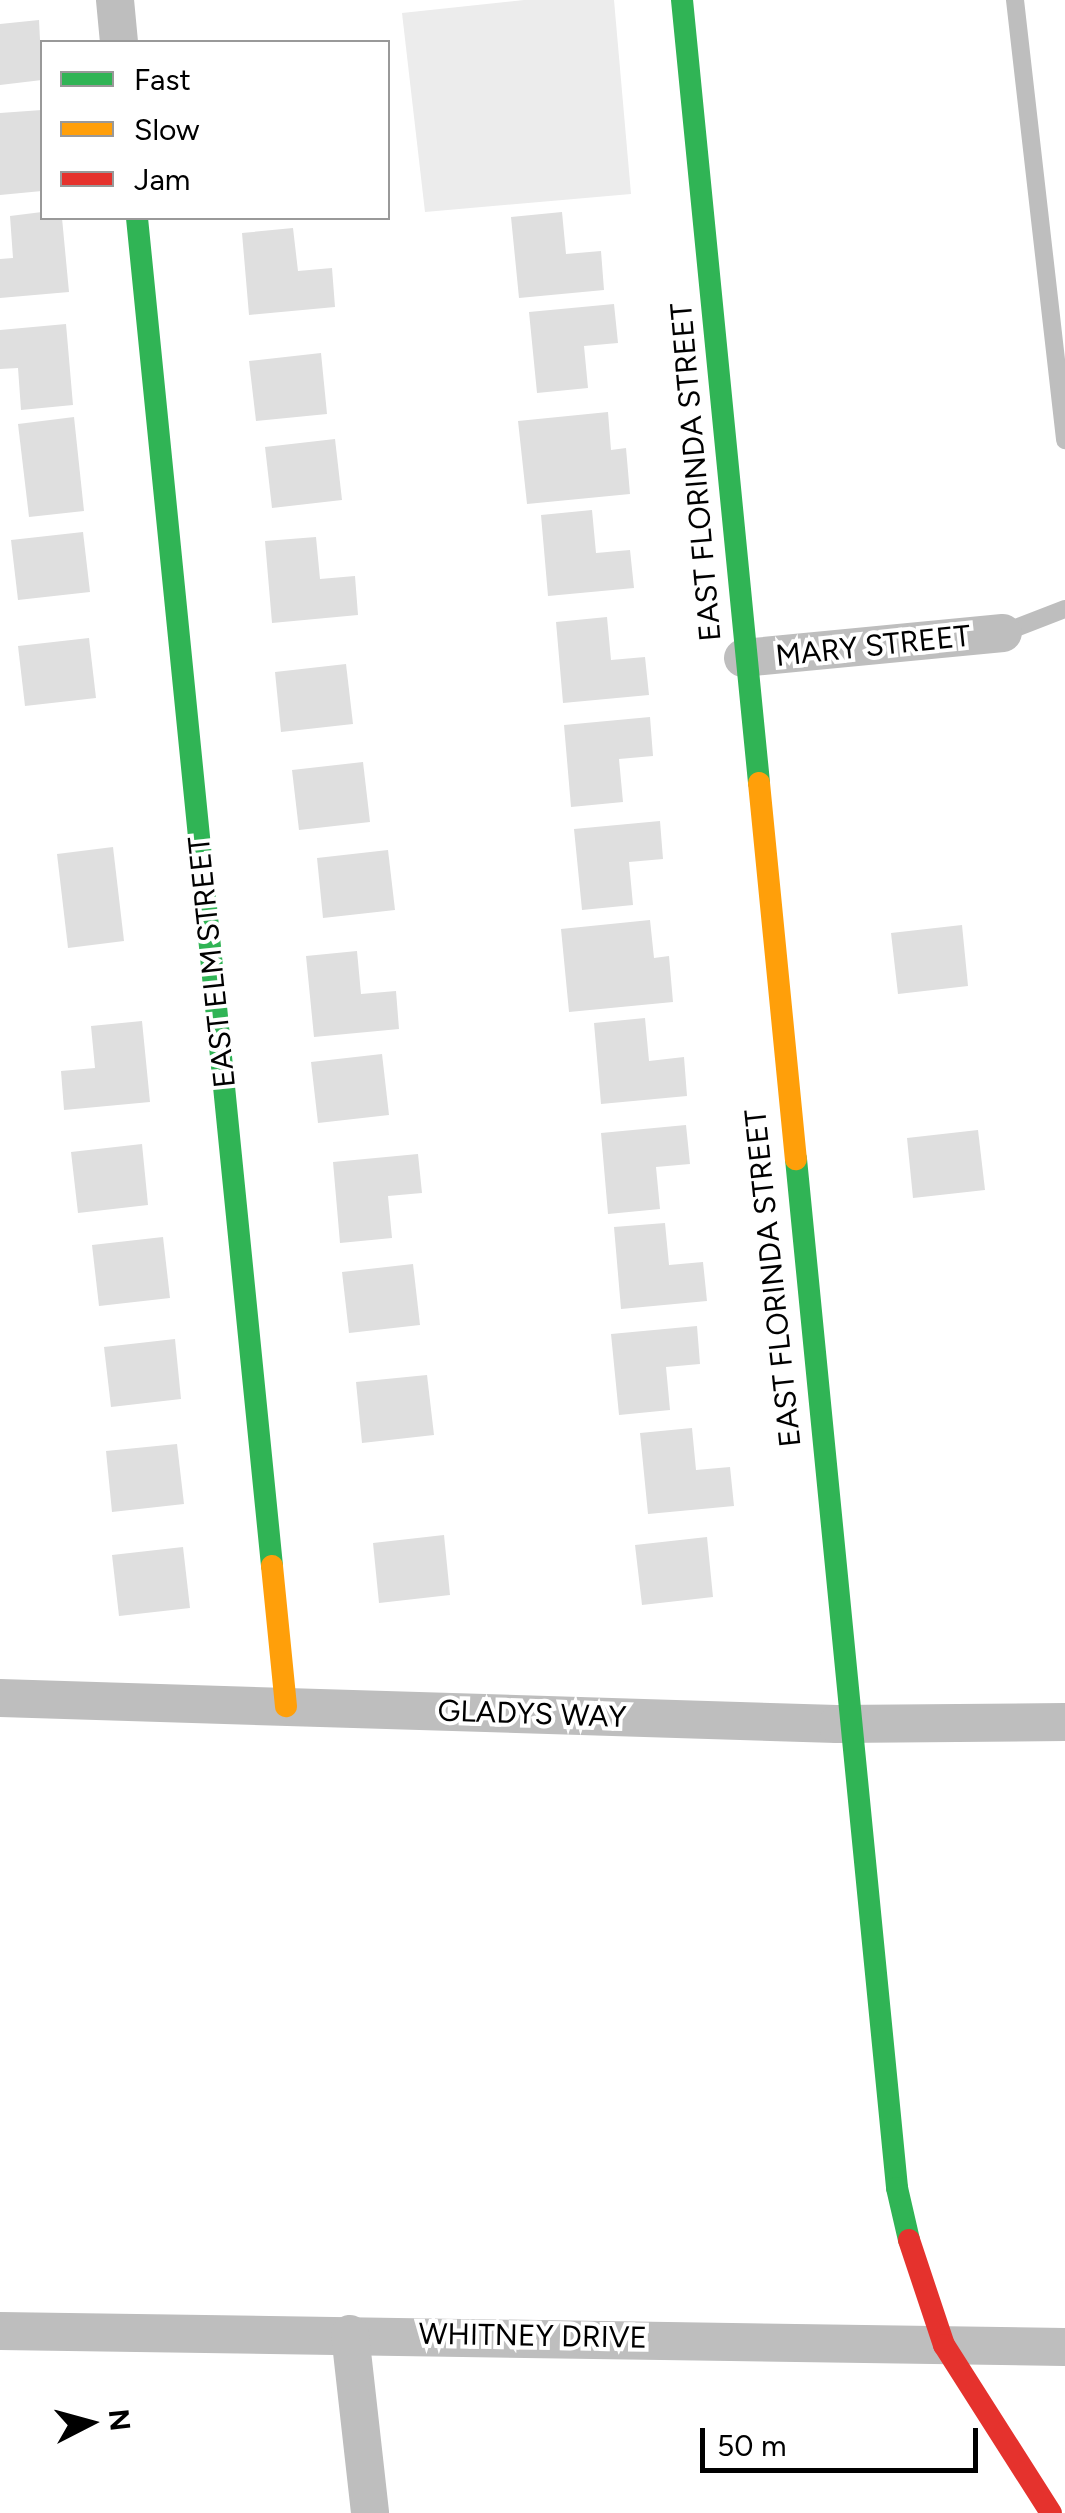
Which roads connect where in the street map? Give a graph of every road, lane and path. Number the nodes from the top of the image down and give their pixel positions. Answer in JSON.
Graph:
{"nodes":[{"id":1,"x":115,"y":0,"type":"edge"},
{"id":2,"x":682,"y":0,"type":"edge"},
{"id":3,"x":1016,"y":0,"type":"edge"},
{"id":4,"x":120,"y":40,"type":"edge"},
{"id":5,"x":137,"y":220,"type":"edge"},
{"id":6,"x":1065,"y":440,"type":"edge"},
{"id":7,"x":1065,"y":609,"type":"edge"},
{"id":8,"x":1003,"y":633,"type":"joint"},
{"id":9,"x":743,"y":658,"type":"junction"},
{"id":10,"x":0,"y":1698,"type":"edge"},
{"id":11,"x":286,"y":1706,"type":"junction"},
{"id":12,"x":1065,"y":1722,"type":"edge"},
{"id":13,"x":847,"y":1723,"type":"junction"},
{"id":14,"x":0,"y":2331,"type":"edge"},
{"id":15,"x":350,"y":2334,"type":"junction"},
{"id":16,"x":944,"y":2346,"type":"junction"},
{"id":17,"x":1065,"y":2347,"type":"edge"},
{"id":18,"x":370,"y":2513,"type":"edge"},
{"id":19,"x":1051,"y":2513,"type":"edge"}],
"edges":[{"from":1,"to":4,"type":"street"},
{"from":2,"to":9,"type":"street","name":"EAST FLORINDA STREET"},
{"from":3,"to":6,"type":"lane"},
{"from":5,"to":11,"type":"street","name":"EAST ELM STREET"},
{"from":7,"to":8,"type":"lane"},
{"from":8,"to":9,"type":"street","name":"MARY STREET"},
{"from":9,"to":13,"type":"street","name":"EAST FLORINDA STREET"},
{"from":10,"to":11,"type":"street","name":"GLADYS WAY"},
{"from":11,"to":13,"type":"street","name":"GLADYS WAY"},
{"from":12,"to":13,"type":"street","name":"GLADYS WAY"},
{"from":13,"to":16,"type":"street","name":"EAST FLORINDA STREET"},
{"from":14,"to":15,"type":"street","name":"WHITNEY DRIVE"},
{"from":15,"to":16,"type":"street","name":"WHITNEY DRIVE"},
{"from":15,"to":18,"type":"street"},
{"from":16,"to":17,"type":"street","name":"WHITNEY DRIVE"},
{"from":16,"to":19,"type":"street","name":"EAST FLORINDA STREET"}]}
